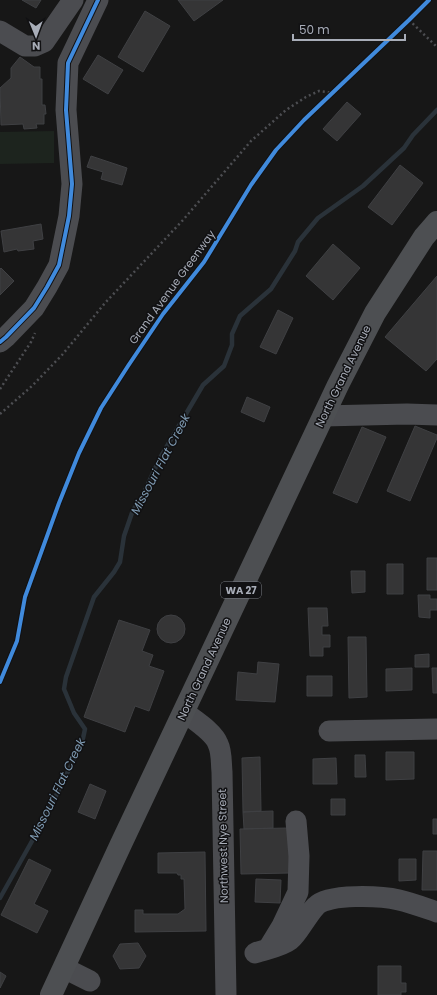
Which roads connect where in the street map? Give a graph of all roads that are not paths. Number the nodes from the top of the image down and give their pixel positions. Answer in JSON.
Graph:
{"nodes":[{"id":1,"x":73,"y":0,"type":"edge"},
{"id":2,"x":98,"y":0,"type":"edge"},
{"id":3,"x":0,"y":31,"type":"edge"},
{"id":4,"x":437,"y":222,"type":"edge"},
{"id":5,"x":0,"y":342,"type":"edge"},
{"id":6,"x":437,"y":415,"type":"edge"},
{"id":7,"x":323,"y":416,"type":"junction"},
{"id":8,"x":184,"y":712,"type":"junction"},
{"id":9,"x":437,"y":729,"type":"edge"},
{"id":10,"x":329,"y":731,"type":"dead end"},
{"id":11,"x":296,"y":820,"type":"dead end"},
{"id":12,"x":437,"y":912,"type":"edge"},
{"id":13,"x":64,"y":968,"type":"junction"},
{"id":14,"x":90,"y":981,"type":"dead end"},
{"id":15,"x":51,"y":995,"type":"edge"},
{"id":16,"x":226,"y":995,"type":"edge"}],
"edges":[{"from":1,"to":3,"type":"street"},
{"from":2,"to":5,"type":"street"},
{"from":4,"to":7,"type":"main road","name":"North Grand Avenue","number":"WA 27"},
{"from":6,"to":7,"type":"street"},
{"from":7,"to":8,"type":"main road","name":"North Grand Avenue","number":"WA 27"},
{"from":8,"to":13,"type":"main road","name":"North Grand Avenue","number":"WA 27"},
{"from":8,"to":16,"type":"street","name":"Northwest Nye Street"},
{"from":9,"to":10,"type":"street"},
{"from":11,"to":12,"type":"street"},
{"from":13,"to":14,"type":"street"},
{"from":13,"to":15,"type":"main road","name":"North Grand Avenue","number":"WA 27"}]}
